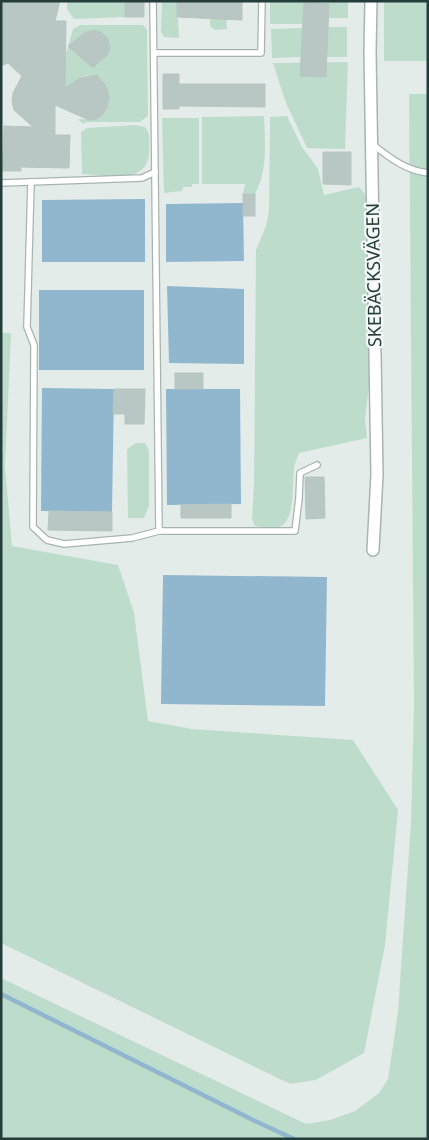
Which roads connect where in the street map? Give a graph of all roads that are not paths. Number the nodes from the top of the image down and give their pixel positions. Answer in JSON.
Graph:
{"nodes":[{"id":1,"x":153,"y":1,"type":"edge"},
{"id":2,"x":262,"y":1,"type":"edge"},
{"id":3,"x":371,"y":1,"type":"edge"},
{"id":4,"x":154,"y":53,"type":"junction"},
{"id":5,"x":371,"y":143,"type":"junction"},
{"id":6,"x":155,"y":172,"type":"junction"},
{"id":7,"x":428,"y":173,"type":"edge"},
{"id":8,"x":32,"y":182,"type":"junction"},
{"id":9,"x":1,"y":183,"type":"edge"},
{"id":10,"x":317,"y":465,"type":"dead end"},
{"id":11,"x":159,"y":530,"type":"junction"},
{"id":12,"x":373,"y":550,"type":"dead end"}],
"edges":[{"from":1,"to":4,"type":"lane"},
{"from":2,"to":4,"type":"lane"},
{"from":3,"to":5,"type":"street","name":"SKEBÄCKSVÄGEN"},
{"from":4,"to":6,"type":"lane"},
{"from":5,"to":7,"type":"lane"},
{"from":5,"to":12,"type":"street","name":"SKEBÄCKSVÄGEN"},
{"from":6,"to":8,"type":"lane"},
{"from":6,"to":11,"type":"lane"},
{"from":8,"to":9,"type":"lane"},
{"from":8,"to":11,"type":"lane"},
{"from":10,"to":11,"type":"lane"}]}
